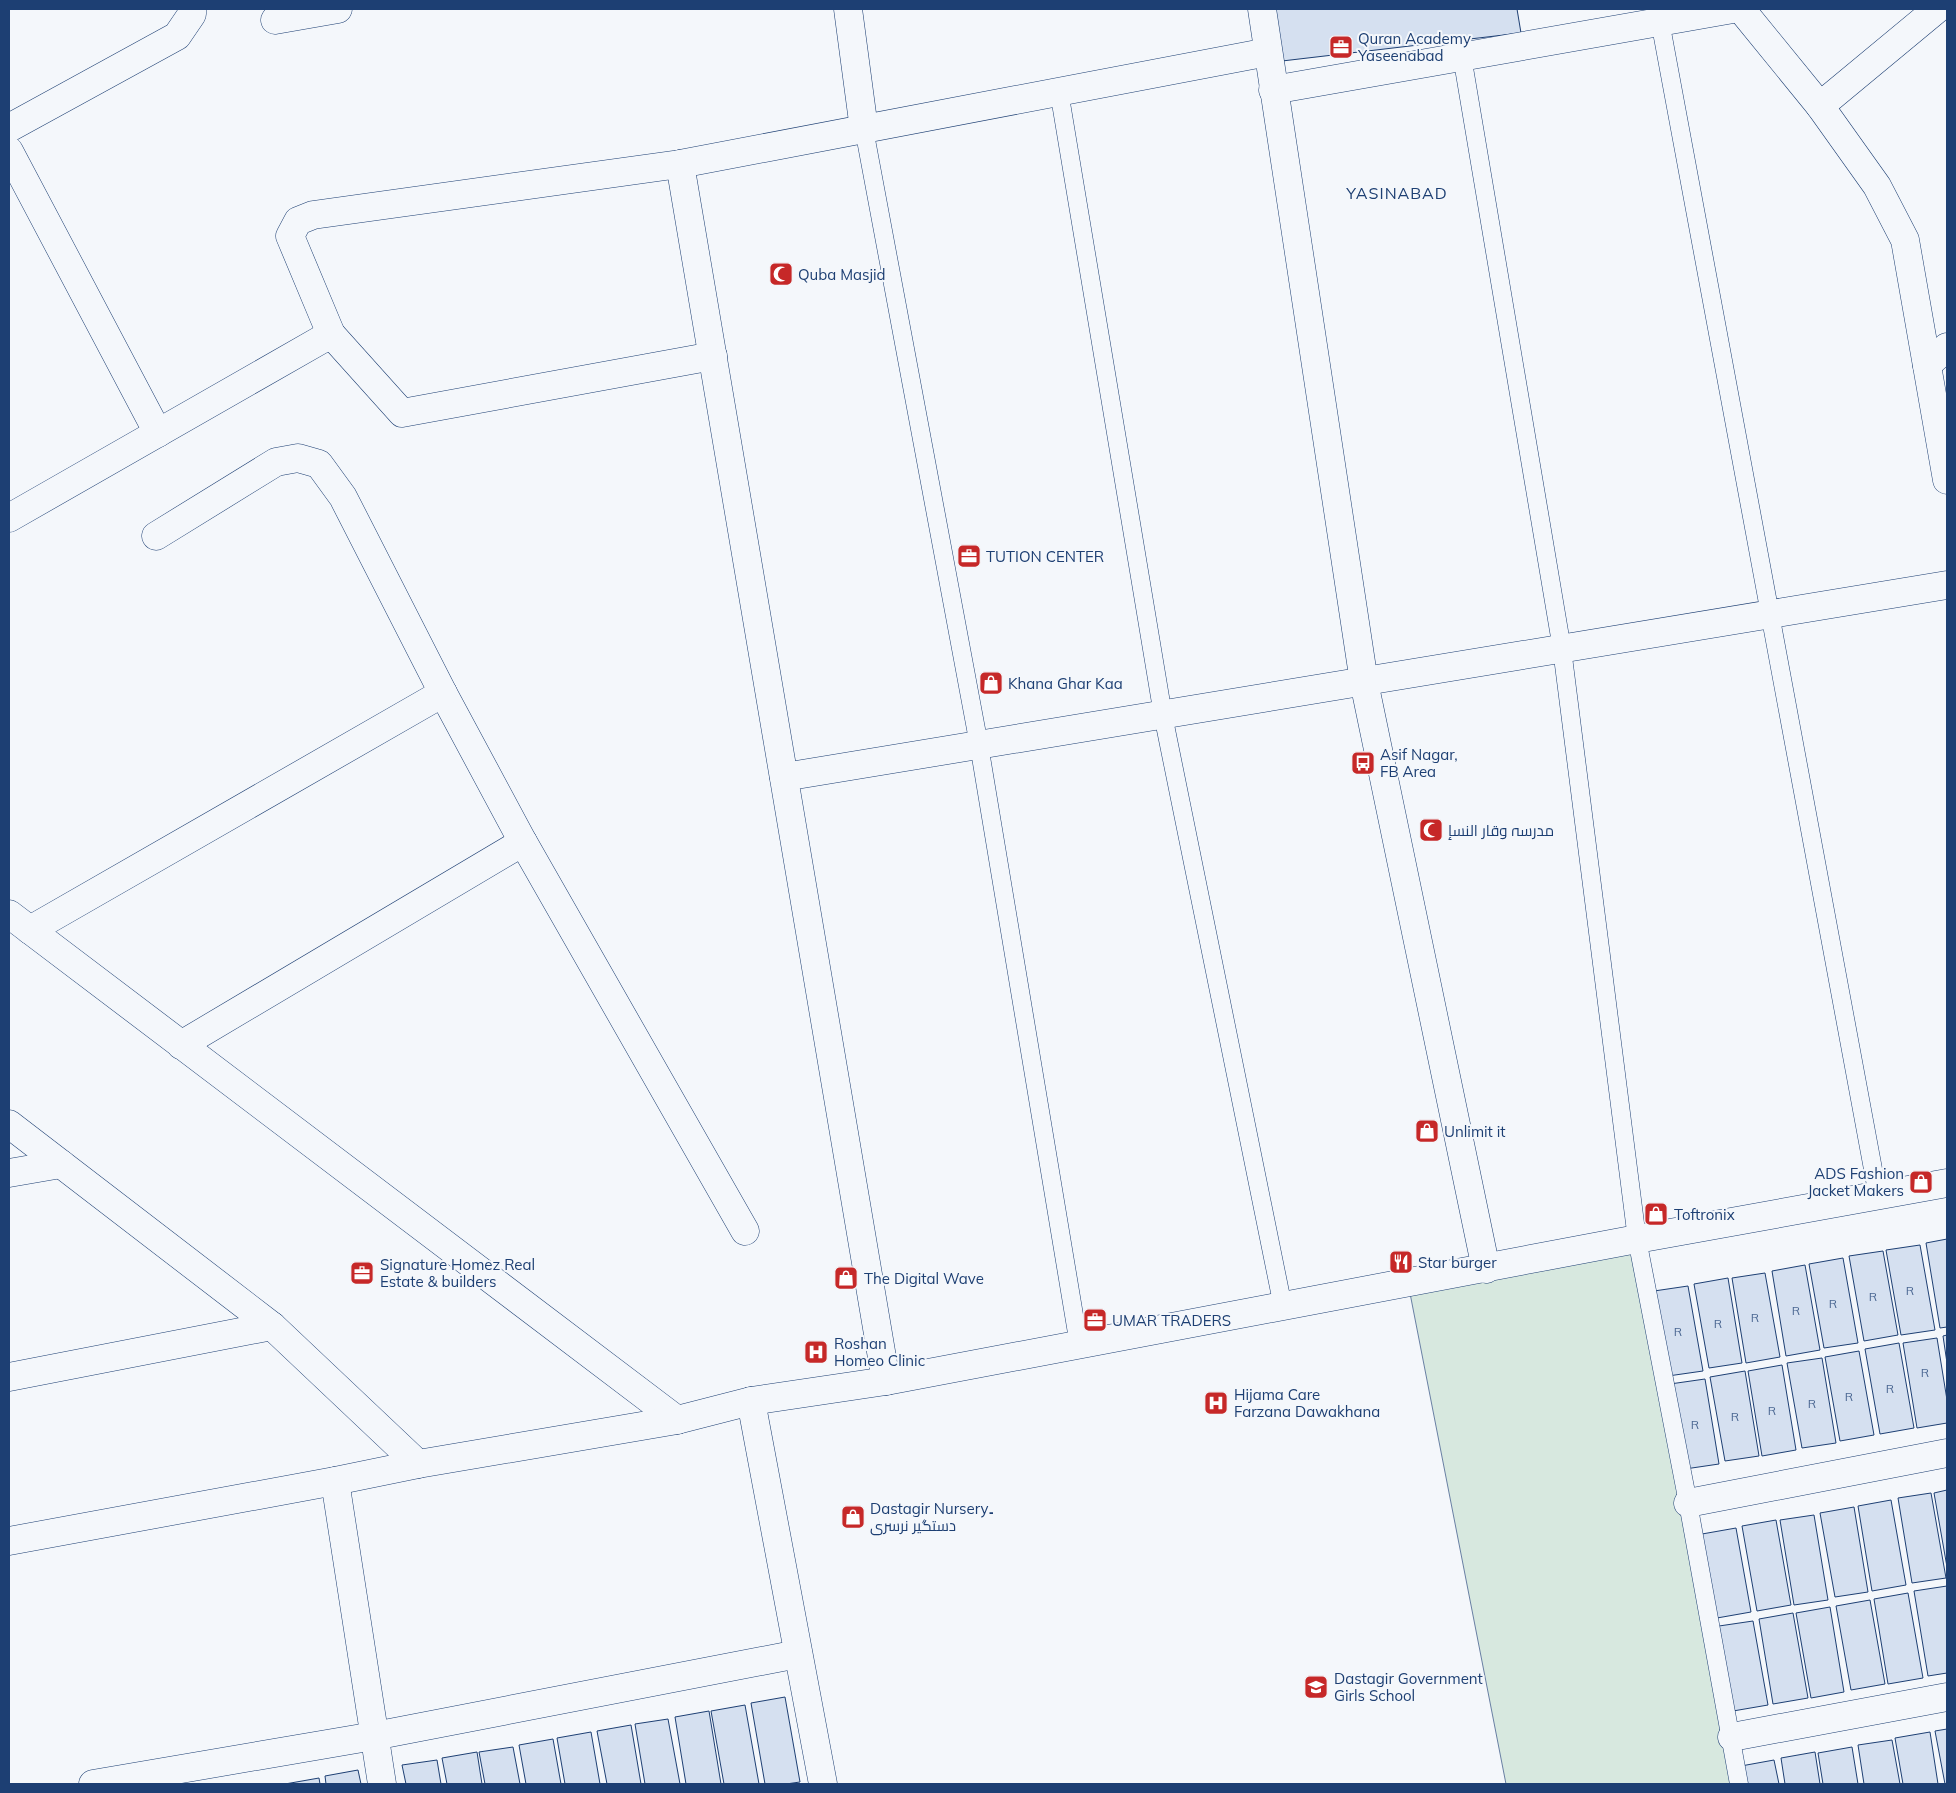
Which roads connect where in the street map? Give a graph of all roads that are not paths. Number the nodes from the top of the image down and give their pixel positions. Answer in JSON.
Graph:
{"nodes":[{"id":1,"x":192,"y":9,"type":"edge"},
{"id":2,"x":338,"y":9,"type":"edge"},
{"id":3,"x":848,"y":9,"type":"edge"},
{"id":4,"x":1262,"y":9,"type":"edge"},
{"id":5,"x":1732,"y":9,"type":"edge"},
{"id":6,"x":1741,"y":9,"type":"edge"},
{"id":7,"x":1937,"y":9,"type":"edge"},
{"id":8,"x":275,"y":20,"type":"dead end"},
{"id":9,"x":1660,"y":22,"type":"junction"},
{"id":10,"x":1268,"y":52,"type":"junction"},
{"id":11,"x":1462,"y":56,"type":"junction"},
{"id":12,"x":1273,"y":90,"type":"junction"},
{"id":13,"x":1059,"y":92,"type":"junction"},
{"id":14,"x":1820,"y":106,"type":"junction"},
{"id":15,"x":9,"y":128,"type":"edge"},
{"id":16,"x":864,"y":129,"type":"junction"},
{"id":17,"x":9,"y":151,"type":"edge"},
{"id":18,"x":680,"y":164,"type":"junction"},
{"id":19,"x":330,"y":334,"type":"junction"},
{"id":20,"x":1947,"y":347,"type":"edge"},
{"id":21,"x":713,"y":356,"type":"junction"},
{"id":22,"x":1927,"y":365,"type":"junction"},
{"id":23,"x":158,"y":433,"type":"junction"},
{"id":24,"x":1947,"y":480,"type":"edge"},
{"id":25,"x":9,"y":518,"type":"edge"},
{"id":26,"x":156,"y":536,"type":"dead end"},
{"id":27,"x":1947,"y":585,"type":"edge"},
{"id":28,"x":1770,"y":615,"type":"junction"},
{"id":29,"x":1562,"y":649,"type":"junction"},
{"id":30,"x":1364,"y":682,"type":"junction"},
{"id":31,"x":443,"y":693,"type":"junction"},
{"id":32,"x":1163,"y":715,"type":"junction"},
{"id":33,"x":979,"y":745,"type":"junction"},
{"id":34,"x":784,"y":777,"type":"junction"},
{"id":35,"x":523,"y":842,"type":"junction"},
{"id":36,"x":19,"y":922,"type":"edge"},
{"id":37,"x":181,"y":1045,"type":"junction"},
{"id":38,"x":9,"y":1124,"type":"edge"},
{"id":39,"x":61,"y":1164,"type":"junction"},
{"id":40,"x":9,"y":1173,"type":"edge"},
{"id":41,"x":1947,"y":1183,"type":"edge"},
{"id":42,"x":1878,"y":1196,"type":"junction"},
{"id":43,"x":745,"y":1231,"type":"dead end"},
{"id":44,"x":1637,"y":1239,"type":"junction"},
{"id":45,"x":1486,"y":1269,"type":"junction"},
{"id":46,"x":1283,"y":1307,"type":"junction"},
{"id":47,"x":272,"y":1326,"type":"junction"},
{"id":48,"x":1079,"y":1345,"type":"junction"},
{"id":49,"x":9,"y":1376,"type":"edge"},
{"id":50,"x":886,"y":1381,"type":"junction"},
{"id":51,"x":751,"y":1401,"type":"junction"},
{"id":52,"x":677,"y":1420,"type":"junction"},
{"id":53,"x":1947,"y":1453,"type":"edge"},
{"id":54,"x":418,"y":1464,"type":"junction"},
{"id":55,"x":335,"y":1482,"type":"junction"},
{"id":56,"x":1688,"y":1504,"type":"junction"},
{"id":57,"x":9,"y":1541,"type":"edge"},
{"id":58,"x":798,"y":1654,"type":"junction"},
{"id":59,"x":1947,"y":1697,"type":"edge"},
{"id":60,"x":374,"y":1736,"type":"junction"},
{"id":61,"x":1732,"y":1737,"type":"junction"},
{"id":62,"x":93,"y":1784,"type":"edge"},
{"id":63,"x":382,"y":1784,"type":"edge"},
{"id":64,"x":822,"y":1784,"type":"edge"},
{"id":65,"x":1739,"y":1784,"type":"edge"}],
"edges":[{"from":1,"to":15,"type":"street"},
{"from":2,"to":8,"type":"street"},
{"from":3,"to":16,"type":"street"},
{"from":4,"to":10,"type":"street"},
{"from":5,"to":9,"type":"street"},
{"from":6,"to":14,"type":"street"},
{"from":7,"to":14,"type":"street"},
{"from":9,"to":11,"type":"street"},
{"from":9,"to":28,"type":"lane"},
{"from":10,"to":12,"type":"street"},
{"from":10,"to":13,"type":"street"},
{"from":11,"to":12,"type":"street"},
{"from":11,"to":29,"type":"lane"},
{"from":12,"to":30,"type":"street"},
{"from":13,"to":16,"type":"street"},
{"from":13,"to":32,"type":"lane"},
{"from":14,"to":22,"type":"street"},
{"from":16,"to":18,"type":"street"},
{"from":16,"to":33,"type":"lane"},
{"from":17,"to":23,"type":"street"},
{"from":18,"to":19,"type":"street"},
{"from":18,"to":21,"type":"street"},
{"from":19,"to":21,"type":"street"},
{"from":19,"to":23,"type":"street"},
{"from":20,"to":22,"type":"street"},
{"from":21,"to":34,"type":"street"},
{"from":22,"to":24,"type":"street"},
{"from":23,"to":25,"type":"street"},
{"from":26,"to":31,"type":"street"},
{"from":27,"to":28,"type":"street"},
{"from":28,"to":29,"type":"street"},
{"from":28,"to":42,"type":"lane"},
{"from":29,"to":30,"type":"street"},
{"from":29,"to":44,"type":"lane"},
{"from":30,"to":32,"type":"street"},
{"from":30,"to":45,"type":"street"},
{"from":31,"to":35,"type":"street"},
{"from":31,"to":36,"type":"street"},
{"from":32,"to":33,"type":"street"},
{"from":32,"to":46,"type":"lane"},
{"from":33,"to":34,"type":"street"},
{"from":33,"to":48,"type":"lane"},
{"from":34,"to":50,"type":"street"},
{"from":35,"to":37,"type":"street"},
{"from":35,"to":43,"type":"street"},
{"from":36,"to":37,"type":"street"},
{"from":37,"to":52,"type":"street"},
{"from":38,"to":39,"type":"street"},
{"from":39,"to":40,"type":"street"},
{"from":39,"to":47,"type":"street"},
{"from":41,"to":42,"type":"street"},
{"from":42,"to":44,"type":"street"},
{"from":44,"to":45,"type":"street"},
{"from":44,"to":56,"type":"lane"},
{"from":45,"to":46,"type":"street"},
{"from":46,"to":48,"type":"street"},
{"from":47,"to":49,"type":"street"},
{"from":47,"to":54,"type":"street"},
{"from":48,"to":50,"type":"street"},
{"from":50,"to":51,"type":"street"},
{"from":51,"to":52,"type":"street"},
{"from":51,"to":58,"type":"street"},
{"from":52,"to":54,"type":"street"},
{"from":53,"to":56,"type":"street"},
{"from":54,"to":55,"type":"street"},
{"from":55,"to":57,"type":"street"},
{"from":55,"to":60,"type":"street"},
{"from":56,"to":61,"type":"lane"},
{"from":58,"to":60,"type":"street"},
{"from":58,"to":64,"type":"street"},
{"from":59,"to":61,"type":"street"},
{"from":60,"to":62,"type":"street"},
{"from":60,"to":63,"type":"street"},
{"from":61,"to":65,"type":"lane"}]}
